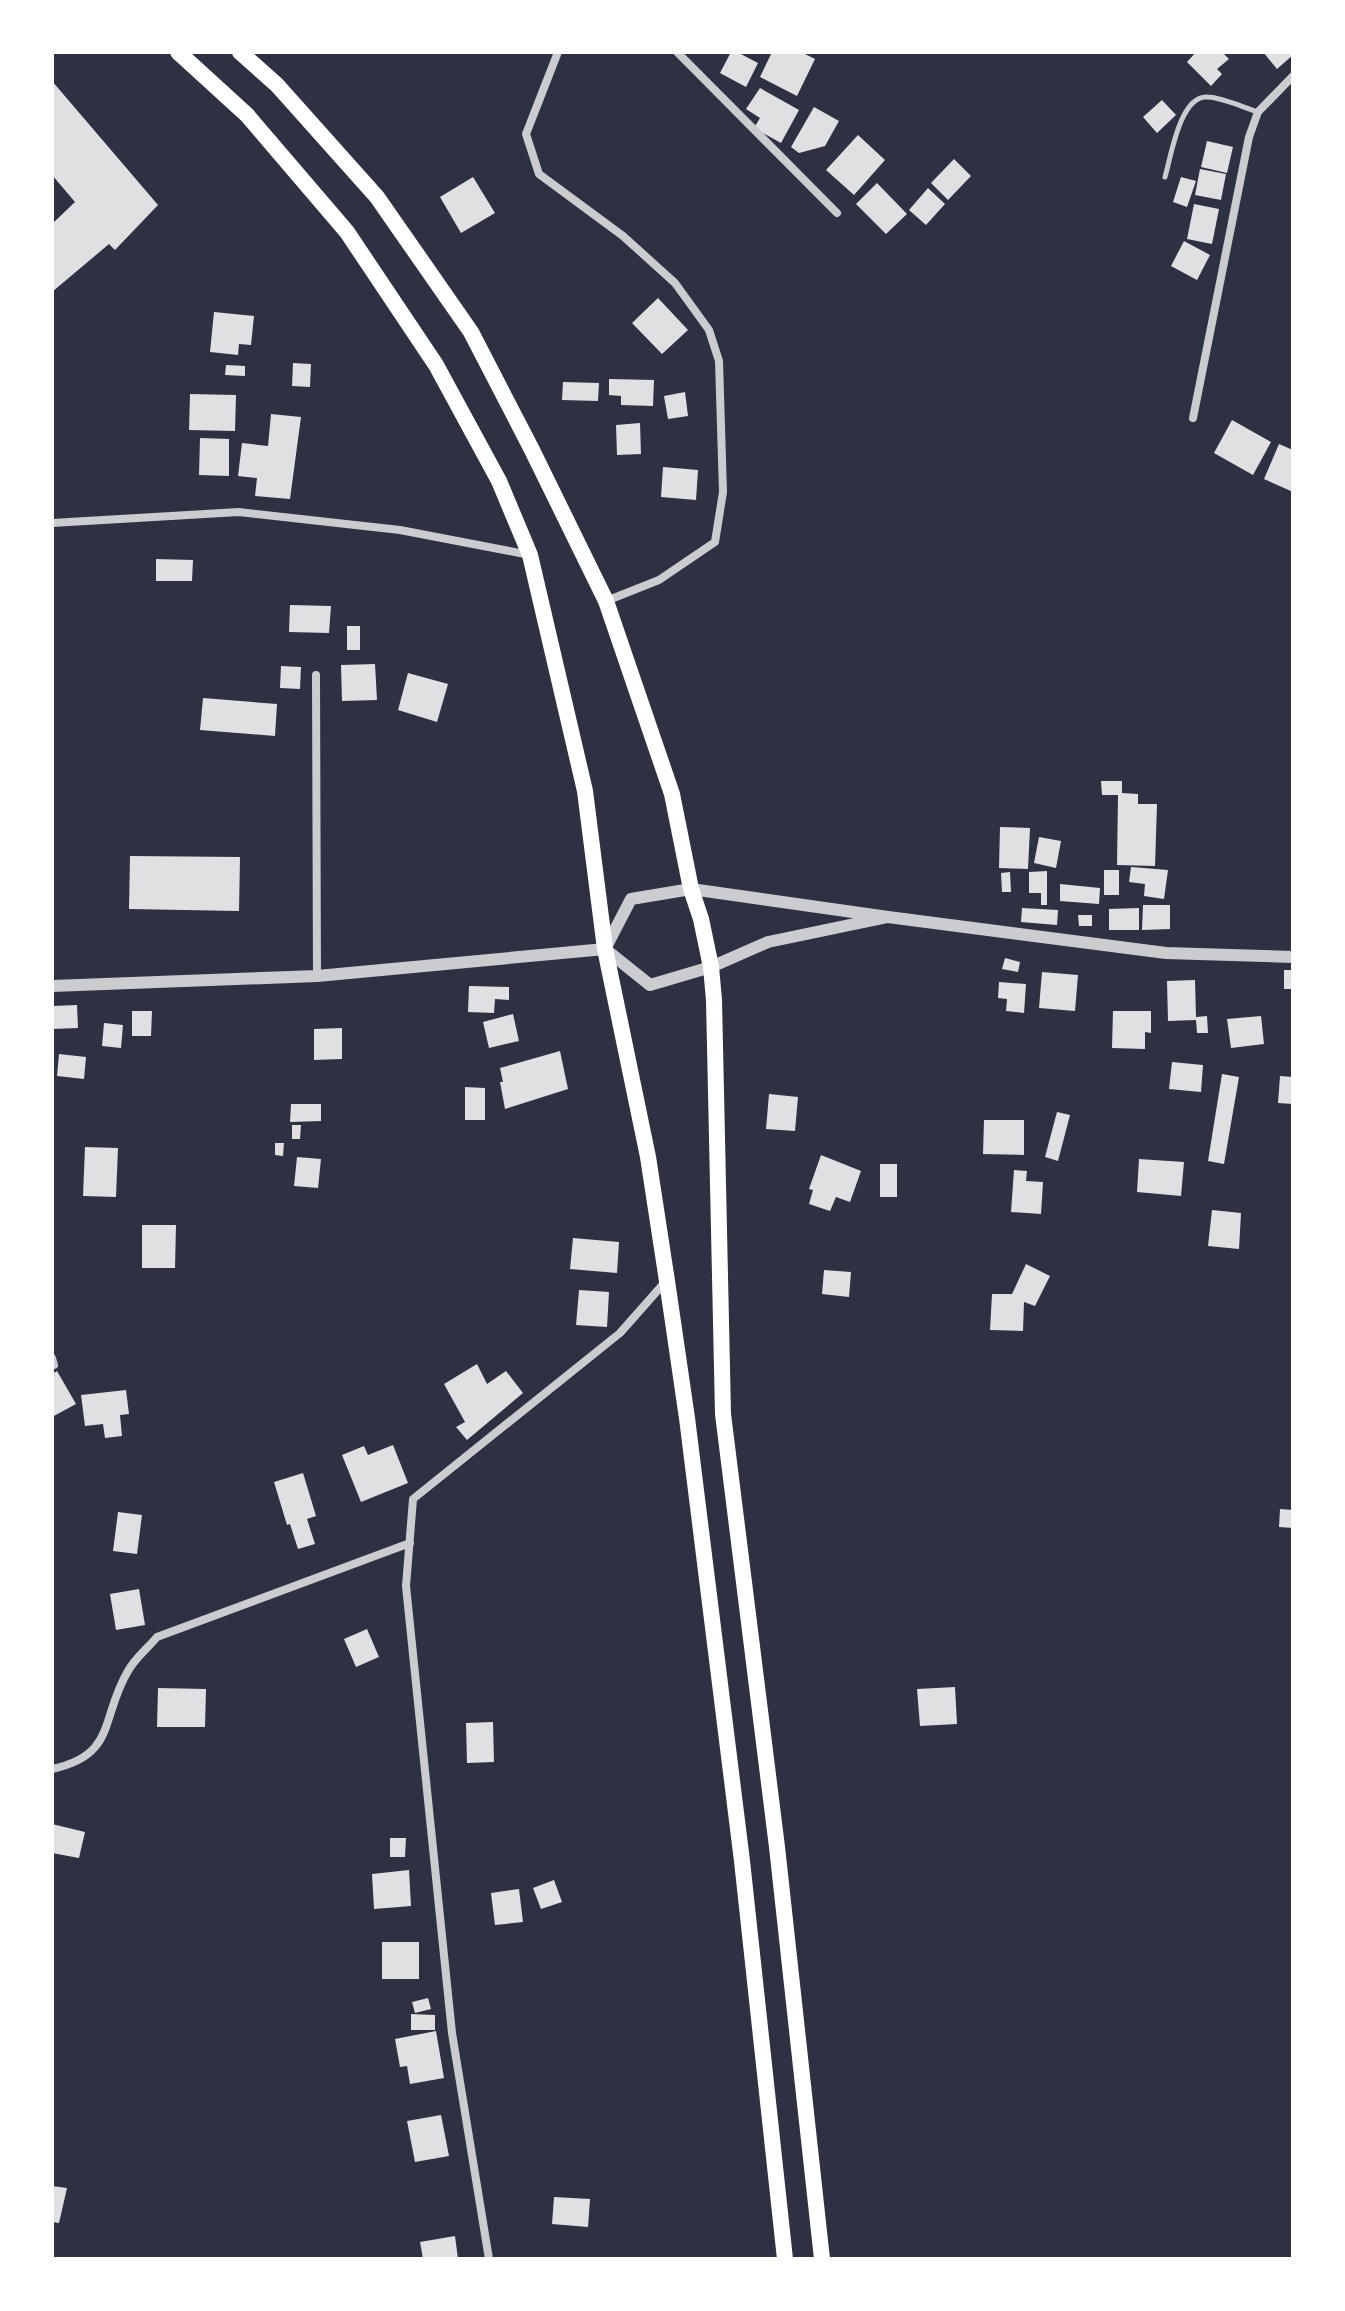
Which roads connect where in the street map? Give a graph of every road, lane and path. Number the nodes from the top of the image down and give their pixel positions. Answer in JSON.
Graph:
{"nodes":[{"id":1,"x":178,"y":52,"type":"edge"},
{"id":2,"x":240,"y":52,"type":"edge"},
{"id":3,"x":558,"y":52,"type":"edge"},
{"id":4,"x":677,"y":52,"type":"edge"},
{"id":5,"x":1293,"y":76,"type":"edge"},
{"id":6,"x":1258,"y":112,"type":"junction"},
{"id":7,"x":1165,"y":177,"type":"dead end"},
{"id":8,"x":837,"y":213,"type":"dead end"},
{"id":9,"x":1193,"y":418,"type":"dead end"},
{"id":10,"x":52,"y":523,"type":"edge"},
{"id":11,"x":530,"y":555,"type":"junction"},
{"id":12,"x":606,"y":601,"type":"junction"},
{"id":13,"x":316,"y":675,"type":"dead end"},
{"id":14,"x":691,"y":889,"type":"junction"},
{"id":15,"x":888,"y":917,"type":"junction"},
{"id":16,"x":605,"y":949,"type":"junction"},
{"id":17,"x":1293,"y":957,"type":"edge"},
{"id":18,"x":711,"y":967,"type":"junction"},
{"id":19,"x":317,"y":976,"type":"junction"},
{"id":20,"x":52,"y":986,"type":"edge"},
{"id":21,"x":667,"y":1281,"type":"junction"},
{"id":22,"x":410,"y":1543,"type":"junction"},
{"id":23,"x":52,"y":1769,"type":"edge"},
{"id":24,"x":489,"y":2259,"type":"edge"},
{"id":25,"x":785,"y":2259,"type":"edge"},
{"id":26,"x":822,"y":2259,"type":"edge"}],
"edges":[{"from":1,"to":11,"type":"highway"},
{"from":2,"to":12,"type":"highway"},
{"from":3,"to":12,"type":"street"},
{"from":4,"to":8,"type":"street"},
{"from":5,"to":6,"type":"street"},
{"from":6,"to":7,"type":"lane"},
{"from":6,"to":9,"type":"street"},
{"from":10,"to":11,"type":"street"},
{"from":11,"to":16,"type":"highway"},
{"from":12,"to":14,"type":"highway"},
{"from":13,"to":19,"type":"street"},
{"from":14,"to":15,"type":"street"},
{"from":14,"to":16,"type":"street"},
{"from":14,"to":18,"type":"highway"},
{"from":15,"to":17,"type":"street"},
{"from":15,"to":18,"type":"street"},
{"from":16,"to":18,"type":"street"},
{"from":16,"to":19,"type":"street"},
{"from":16,"to":21,"type":"highway"},
{"from":18,"to":26,"type":"highway"},
{"from":19,"to":20,"type":"street"},
{"from":21,"to":22,"type":"street"},
{"from":21,"to":25,"type":"highway"},
{"from":22,"to":23,"type":"street"},
{"from":22,"to":24,"type":"street"}]}
